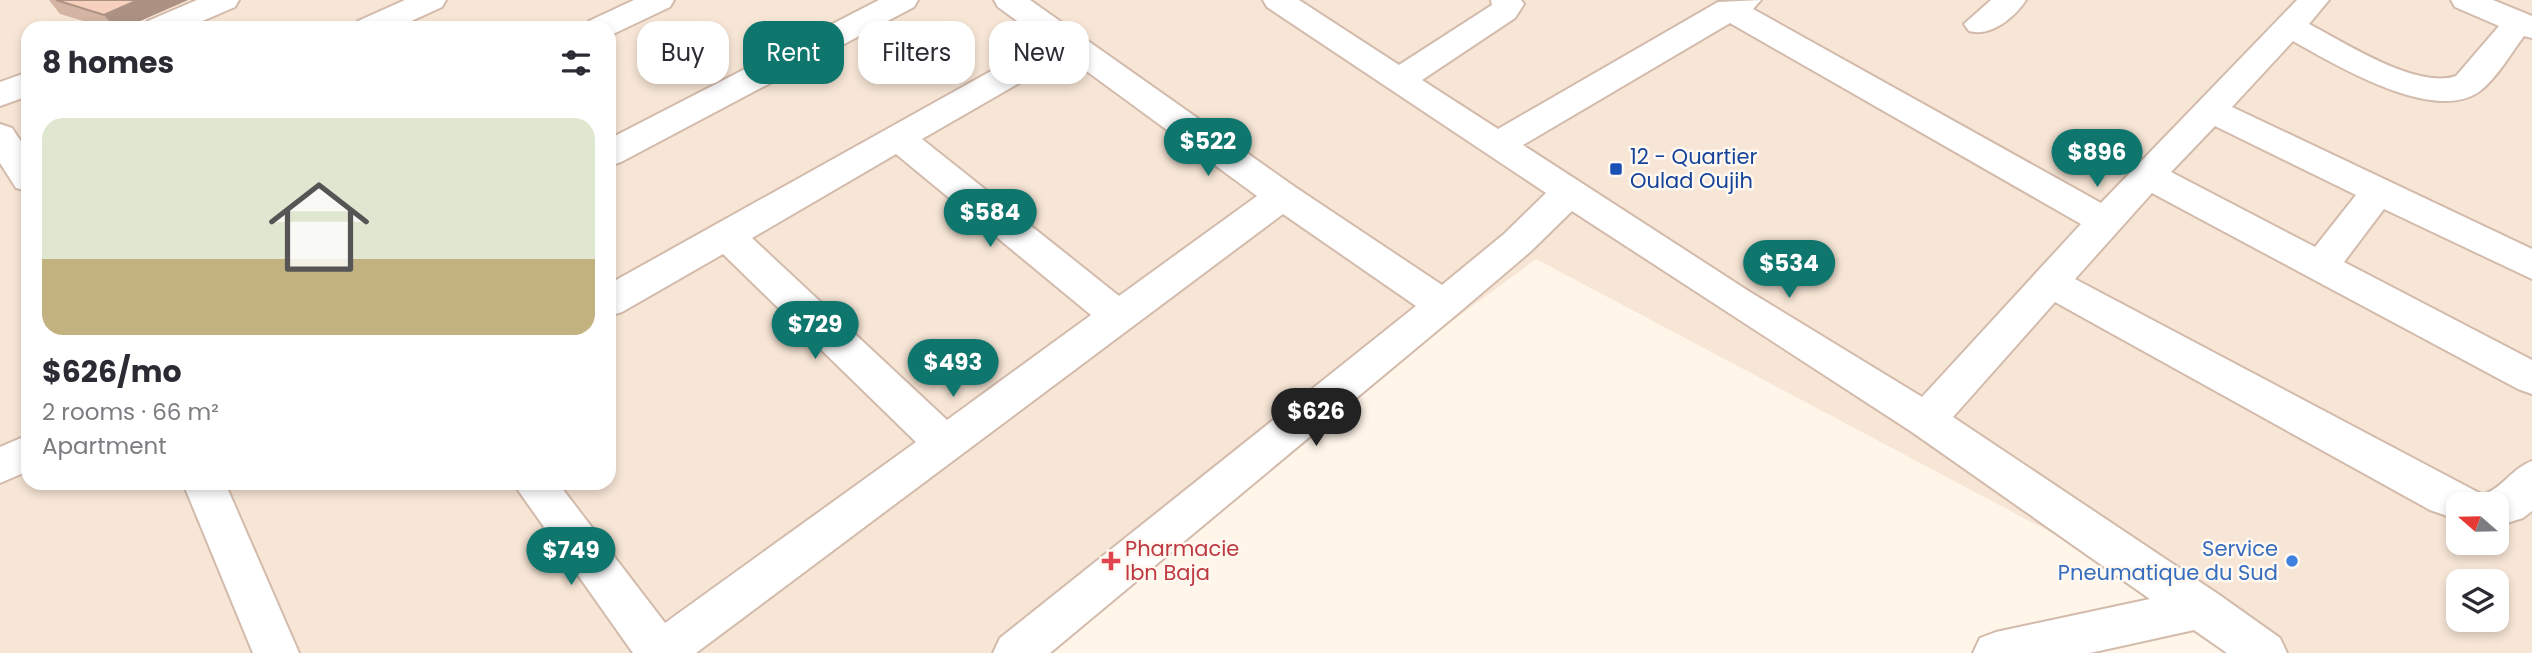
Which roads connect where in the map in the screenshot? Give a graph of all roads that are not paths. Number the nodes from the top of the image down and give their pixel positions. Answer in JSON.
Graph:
{"nodes":[{"id":1,"x":224,"y":0,"type":"edge"},
{"id":2,"x":431,"y":0,"type":"edge"},
{"id":3,"x":659,"y":0,"type":"edge"},
{"id":4,"x":903,"y":0,"type":"edge"},
{"id":5,"x":1009,"y":0,"type":"edge"},
{"id":6,"x":1278,"y":0,"type":"edge"},
{"id":7,"x":1506,"y":0,"type":"edge"},
{"id":8,"x":2011,"y":0,"type":"edge"},
{"id":9,"x":2314,"y":0,"type":"edge"},
{"id":10,"x":2466,"y":0,"type":"edge"},
{"id":11,"x":1738,"y":5,"type":"edge"},
{"id":12,"x":195,"y":21,"type":"edge"},
{"id":13,"x":384,"y":21,"type":"edge"},
{"id":14,"x":615,"y":21,"type":"edge"},
{"id":15,"x":1036,"y":21,"type":"edge"},
{"id":16,"x":1980,"y":24,"type":"dead end"},
{"id":17,"x":2526,"y":25,"type":"edge"},
{"id":18,"x":2288,"y":26,"type":"junction"},
{"id":19,"x":1089,"y":60,"type":"edge"},
{"id":20,"x":1400,"y":79,"type":"junction"},
{"id":21,"x":993,"y":84,"type":"edge"},
{"id":22,"x":21,"y":86,"type":"edge"},
{"id":23,"x":0,"y":94,"type":"edge"},
{"id":24,"x":2209,"y":109,"type":"junction"},
{"id":25,"x":0,"y":136,"type":"edge"},
{"id":26,"x":898,"y":138,"type":"junction"},
{"id":27,"x":1498,"y":144,"type":"junction"},
{"id":28,"x":616,"y":150,"type":"edge"},
{"id":29,"x":21,"y":168,"type":"edge"},
{"id":30,"x":2149,"y":176,"type":"junction"},
{"id":31,"x":1570,"y":191,"type":"junction"},
{"id":32,"x":2378,"y":191,"type":"junction"},
{"id":33,"x":1282,"y":195,"type":"junction"},
{"id":34,"x":2105,"y":221,"type":"junction"},
{"id":35,"x":726,"y":235,"type":"junction"},
{"id":36,"x":2532,"y":265,"type":"edge"},
{"id":37,"x":2320,"y":267,"type":"junction"},
{"id":38,"x":2050,"y":282,"type":"junction"},
{"id":39,"x":616,"y":298,"type":"edge"},
{"id":40,"x":1443,"y":305,"type":"junction"},
{"id":41,"x":1118,"y":316,"type":"junction"},
{"id":42,"x":2532,"y":378,"type":"edge"},
{"id":43,"x":1926,"y":420,"type":"junction"},
{"id":44,"x":945,"y":443,"type":"junction"},
{"id":45,"x":21,"y":456,"type":"edge"},
{"id":46,"x":0,"y":466,"type":"edge"},
{"id":47,"x":2532,"y":479,"type":"edge"},
{"id":48,"x":207,"y":490,"type":"edge"},
{"id":49,"x":539,"y":490,"type":"edge"},
{"id":50,"x":2446,"y":497,"type":"edge"},
{"id":51,"x":2510,"y":504,"type":"edge"},
{"id":52,"x":2202,"y":608,"type":"junction"},
{"id":53,"x":276,"y":653,"type":"edge"},
{"id":54,"x":660,"y":653,"type":"edge"},
{"id":55,"x":1016,"y":653,"type":"edge"},
{"id":56,"x":1996,"y":653,"type":"edge"},
{"id":57,"x":2264,"y":653,"type":"edge"}],
"edges":[{"from":1,"to":12,"type":"street"},
{"from":2,"to":13,"type":"street"},
{"from":3,"to":14,"type":"street"},
{"from":4,"to":28,"type":"street"},
{"from":5,"to":15,"type":"street"},
{"from":6,"to":20,"type":"street"},
{"from":7,"to":20,"type":"street"},
{"from":8,"to":16,"type":"street"},
{"from":9,"to":18,"type":"street"},
{"from":10,"to":17,"type":"street"},
{"from":11,"to":27,"type":"street"},
{"from":11,"to":34,"type":"street"},
{"from":17,"to":18,"type":"street"},
{"from":18,"to":24,"type":"street"},
{"from":19,"to":33,"type":"street"},
{"from":20,"to":27,"type":"street"},
{"from":21,"to":26,"type":"street"},
{"from":22,"to":23,"type":"street"},
{"from":24,"to":30,"type":"street"},
{"from":24,"to":32,"type":"street"},
{"from":25,"to":29,"type":"street"},
{"from":26,"to":35,"type":"street"},
{"from":26,"to":41,"type":"street"},
{"from":27,"to":31,"type":"street"},
{"from":30,"to":34,"type":"street"},
{"from":30,"to":37,"type":"street"},
{"from":31,"to":40,"type":"street"},
{"from":31,"to":43,"type":"street"},
{"from":32,"to":36,"type":"street"},
{"from":32,"to":37,"type":"street"},
{"from":33,"to":40,"type":"street"},
{"from":33,"to":41,"type":"street"},
{"from":34,"to":38,"type":"street"},
{"from":35,"to":39,"type":"street"},
{"from":35,"to":44,"type":"street"},
{"from":37,"to":42,"type":"street"},
{"from":38,"to":43,"type":"street"},
{"from":38,"to":50,"type":"street"},
{"from":40,"to":55,"type":"street"},
{"from":41,"to":44,"type":"street"},
{"from":43,"to":52,"type":"street"},
{"from":44,"to":54,"type":"street"},
{"from":45,"to":46,"type":"street"},
{"from":47,"to":51,"type":"street"},
{"from":48,"to":53,"type":"street"},
{"from":49,"to":54,"type":"street"},
{"from":52,"to":56,"type":"street"},
{"from":52,"to":57,"type":"street"}]}
